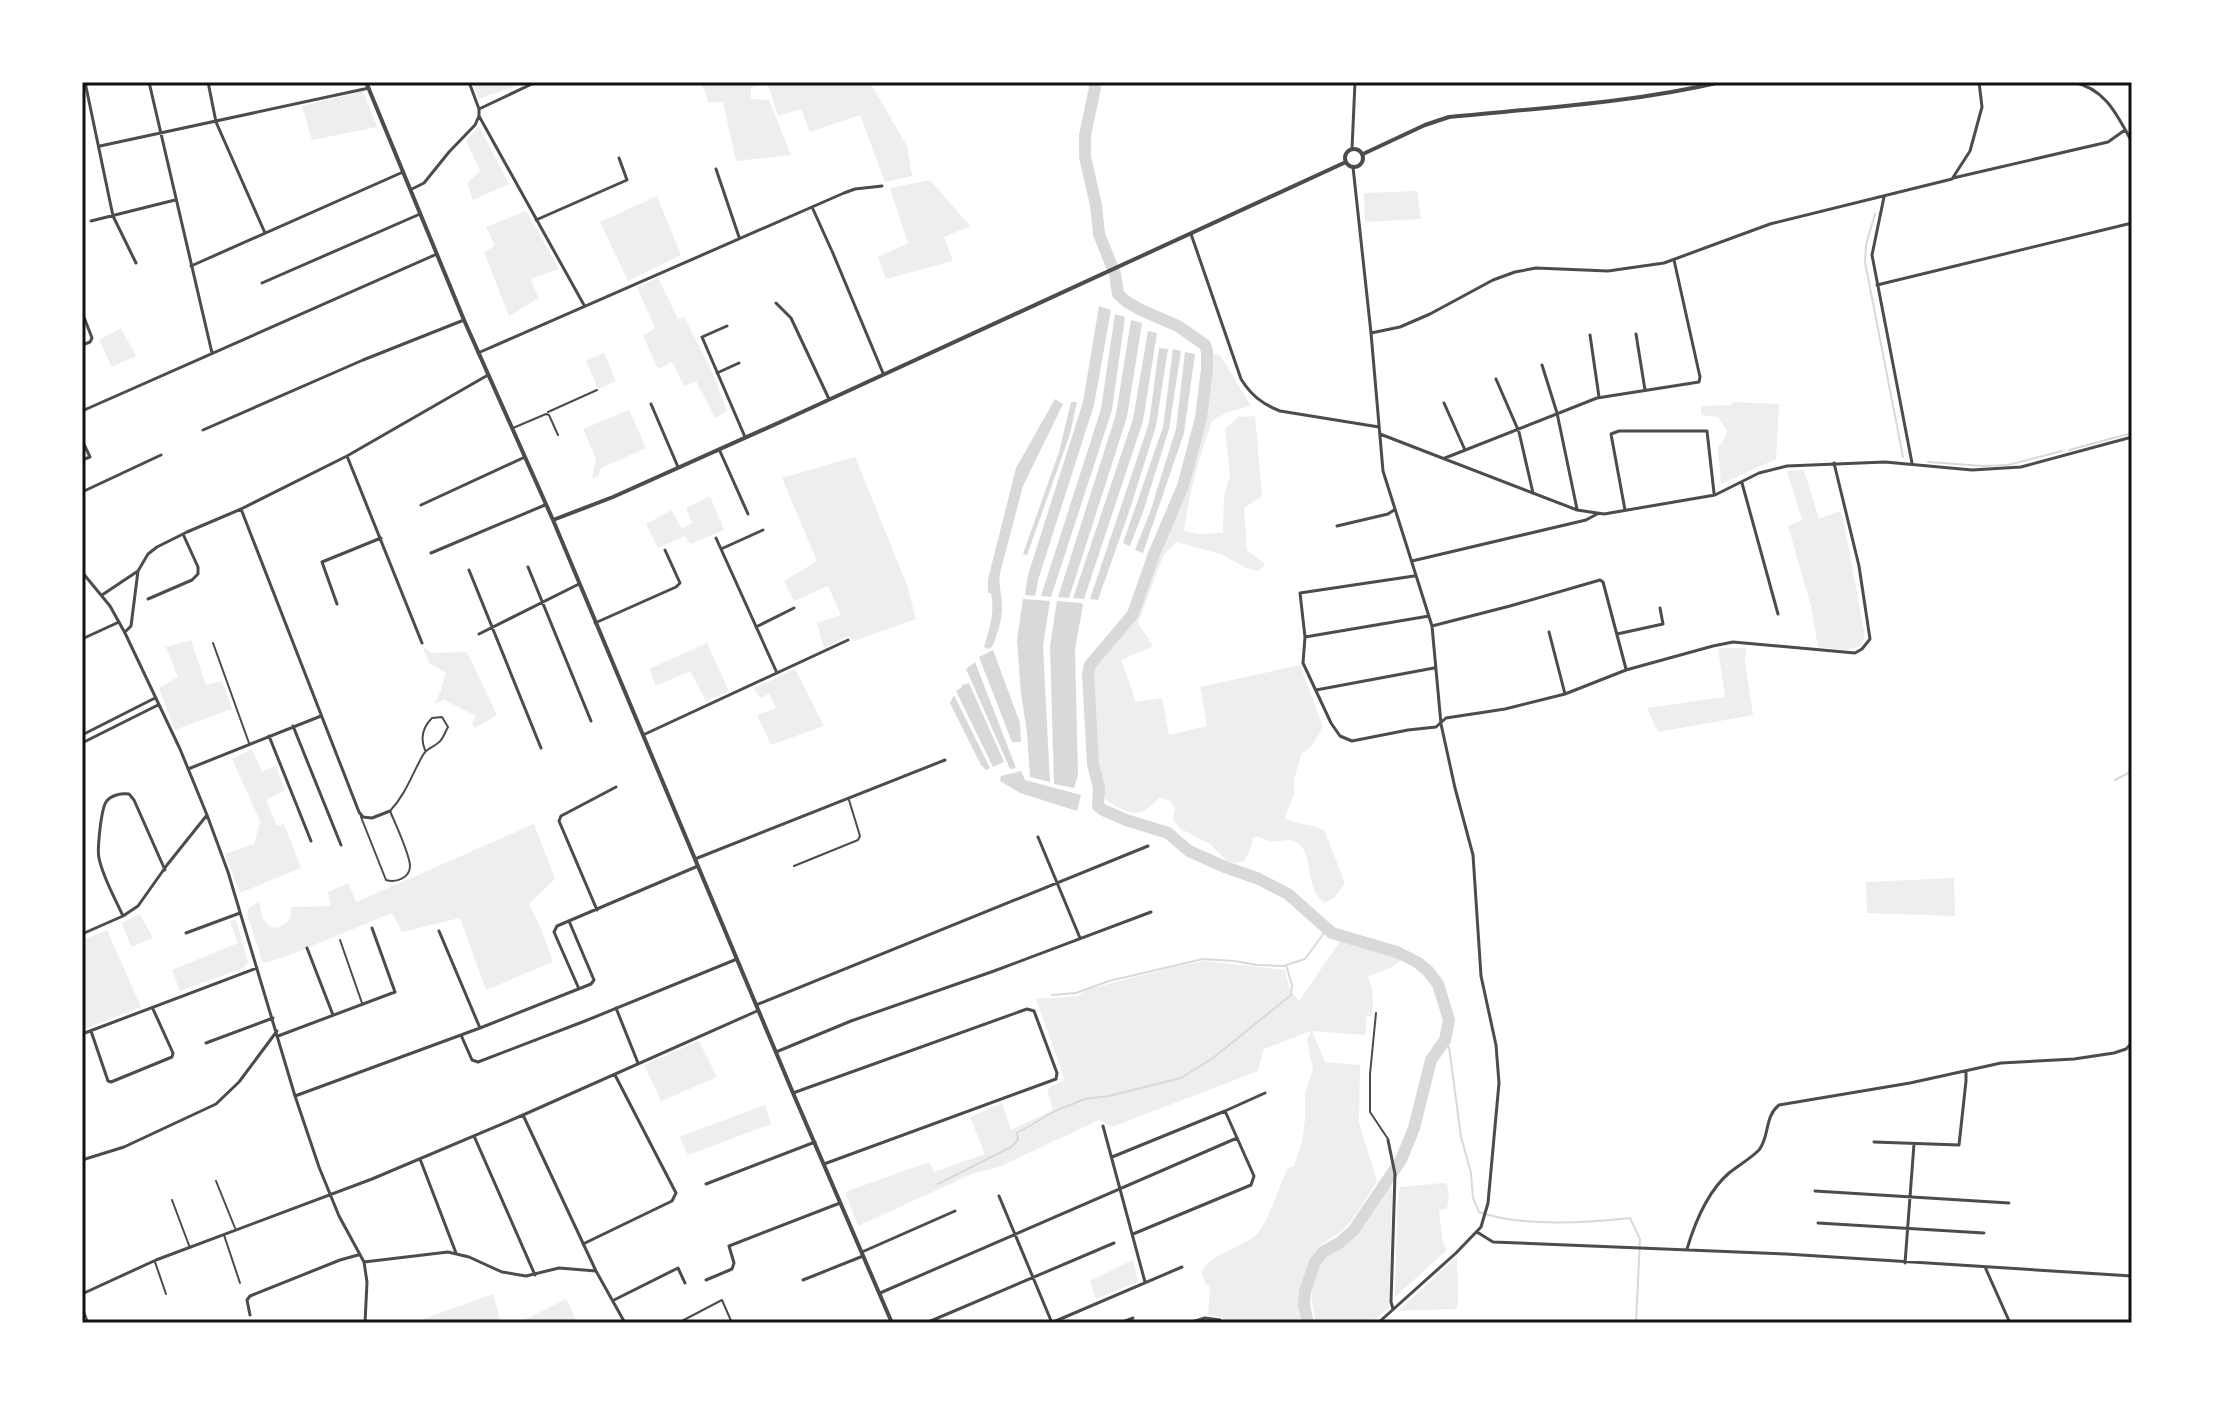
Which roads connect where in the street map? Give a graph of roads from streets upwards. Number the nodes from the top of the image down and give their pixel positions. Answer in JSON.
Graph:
{"nodes":[{"id":1,"x":85,"y":82,"type":"edge"},
{"id":2,"x":149,"y":82,"type":"edge"},
{"id":3,"x":208,"y":82,"type":"edge"},
{"id":4,"x":469,"y":82,"type":"edge"},
{"id":5,"x":536,"y":82,"type":"edge"},
{"id":6,"x":1355,"y":82,"type":"edge"},
{"id":7,"x":1721,"y":82,"type":"edge"},
{"id":8,"x":1979,"y":82,"type":"edge"},
{"id":9,"x":2073,"y":82,"type":"edge"},
{"id":10,"x":368,"y":85,"type":"edge"},
{"id":11,"x":479,"y":109,"type":"junction"},
{"id":12,"x":479,"y":116,"type":"junction"},
{"id":13,"x":216,"y":122,"type":"junction"},
{"id":14,"x":2125,"y":130,"type":"junction"},
{"id":15,"x":162,"y":133,"type":"junction"},
{"id":16,"x":2132,"y":142,"type":"edge"},
{"id":17,"x":100,"y":146,"type":"junction"},
{"id":18,"x":1352,"y":149,"type":"junction"},
{"id":19,"x":1363,"y":154,"type":"junction"},
{"id":20,"x":619,"y":158,"type":"dead end"},
{"id":21,"x":1346,"y":162,"type":"junction"},
{"id":22,"x":1353,"y":167,"type":"junction"},
{"id":23,"x":716,"y":169,"type":"dead end"},
{"id":24,"x":404,"y":172,"type":"junction"},
{"id":25,"x":1952,"y":179,"type":"junction"},
{"id":26,"x":882,"y":186,"type":"dead end"},
{"id":27,"x":412,"y":189,"type":"junction"},
{"id":28,"x":1884,"y":197,"type":"junction"},
{"id":29,"x":175,"y":200,"type":"junction"},
{"id":30,"x":812,"y":207,"type":"junction"},
{"id":31,"x":422,"y":213,"type":"junction"},
{"id":32,"x":113,"y":216,"type":"junction"},
{"id":33,"x":536,"y":220,"type":"junction"},
{"id":34,"x":91,"y":221,"type":"dead end"},
{"id":35,"x":2132,"y":223,"type":"edge"},
{"id":36,"x":265,"y":233,"type":"junction"},
{"id":37,"x":1191,"y":234,"type":"junction"},
{"id":38,"x":739,"y":237,"type":"junction"},
{"id":39,"x":438,"y":254,"type":"junction"},
{"id":40,"x":1674,"y":260,"type":"junction"},
{"id":41,"x":136,"y":263,"type":"dead end"},
{"id":42,"x":191,"y":266,"type":"junction"},
{"id":43,"x":262,"y":283,"type":"dead end"},
{"id":44,"x":1877,"y":285,"type":"junction"},
{"id":45,"x":776,"y":303,"type":"dead end"},
{"id":46,"x":585,"y":307,"type":"junction"},
{"id":47,"x":82,"y":312,"type":"edge"},
{"id":48,"x":464,"y":320,"type":"junction"},
{"id":49,"x":727,"y":326,"type":"dead end"},
{"id":50,"x":1371,"y":333,"type":"junction"},
{"id":51,"x":1636,"y":334,"type":"dead end"},
{"id":52,"x":1590,"y":335,"type":"dead end"},
{"id":53,"x":82,"y":345,"type":"edge"},
{"id":54,"x":212,"y":353,"type":"junction"},
{"id":55,"x":478,"y":353,"type":"junction"},
{"id":56,"x":739,"y":363,"type":"dead end"},
{"id":57,"x":1542,"y":365,"type":"dead end"},
{"id":58,"x":717,"y":373,"type":"junction"},
{"id":59,"x":884,"y":374,"type":"junction"},
{"id":60,"x":488,"y":375,"type":"junction"},
{"id":61,"x":1496,"y":379,"type":"dead end"},
{"id":62,"x":597,"y":390,"type":"dead end"},
{"id":63,"x":1645,"y":390,"type":"junction"},
{"id":64,"x":1599,"y":397,"type":"junction"},
{"id":65,"x":829,"y":399,"type":"junction"},
{"id":66,"x":1444,"y":403,"type":"dead end"},
{"id":67,"x":651,"y":404,"type":"dead end"},
{"id":68,"x":82,"y":411,"type":"edge"},
{"id":69,"x":1557,"y":413,"type":"junction"},
{"id":70,"x":546,"y":414,"type":"junction"},
{"id":71,"x":1379,"y":427,"type":"junction"},
{"id":72,"x":512,"y":429,"type":"junction"},
{"id":73,"x":1517,"y":429,"type":"junction"},
{"id":74,"x":203,"y":430,"type":"dead end"},
{"id":75,"x":1380,"y":434,"type":"junction"},
{"id":76,"x":558,"y":435,"type":"dead end"},
{"id":77,"x":745,"y":437,"type":"junction"},
{"id":78,"x":2132,"y":437,"type":"edge"},
{"id":79,"x":82,"y":440,"type":"edge"},
{"id":80,"x":719,"y":449,"type":"junction"},
{"id":81,"x":1465,"y":450,"type":"junction"},
{"id":82,"x":161,"y":455,"type":"dead end"},
{"id":83,"x":347,"y":456,"type":"junction"},
{"id":84,"x":525,"y":457,"type":"junction"},
{"id":85,"x":1445,"y":458,"type":"junction"},
{"id":86,"x":82,"y":460,"type":"edge"},
{"id":87,"x":1834,"y":463,"type":"junction"},
{"id":88,"x":1912,"y":463,"type":"junction"},
{"id":89,"x":678,"y":467,"type":"junction"},
{"id":90,"x":1742,"y":482,"type":"junction"},
{"id":91,"x":82,"y":492,"type":"edge"},
{"id":92,"x":1533,"y":493,"type":"junction"},
{"id":93,"x":1715,"y":495,"type":"junction"},
{"id":94,"x":546,"y":504,"type":"junction"},
{"id":95,"x":421,"y":505,"type":"dead end"},
{"id":96,"x":241,"y":509,"type":"junction"},
{"id":97,"x":1394,"y":510,"type":"junction"},
{"id":98,"x":1577,"y":510,"type":"junction"},
{"id":99,"x":1625,"y":510,"type":"junction"},
{"id":100,"x":748,"y":514,"type":"dead end"},
{"id":101,"x":1597,"y":514,"type":"junction"},
{"id":102,"x":553,"y":520,"type":"junction"},
{"id":103,"x":1337,"y":526,"type":"dead end"},
{"id":104,"x":763,"y":530,"type":"dead end"},
{"id":105,"x":183,"y":534,"type":"junction"},
{"id":106,"x":381,"y":538,"type":"junction"},
{"id":107,"x":716,"y":538,"type":"dead end"},
{"id":108,"x":721,"y":549,"type":"junction"},
{"id":109,"x":665,"y":550,"type":"dead end"},
{"id":110,"x":431,"y":553,"type":"dead end"},
{"id":111,"x":1412,"y":561,"type":"junction"},
{"id":112,"x":528,"y":567,"type":"dead end"},
{"id":113,"x":469,"y":570,"type":"dead end"},
{"id":114,"x":138,"y":571,"type":"junction"},
{"id":115,"x":82,"y":572,"type":"edge"},
{"id":116,"x":1416,"y":576,"type":"junction"},
{"id":117,"x":579,"y":584,"type":"junction"},
{"id":118,"x":102,"y":595,"type":"junction"},
{"id":119,"x":148,"y":599,"type":"dead end"},
{"id":120,"x":541,"y":603,"type":"junction"},
{"id":121,"x":337,"y":604,"type":"dead end"},
{"id":122,"x":794,"y":608,"type":"dead end"},
{"id":123,"x":1660,"y":608,"type":"dead end"},
{"id":124,"x":1778,"y":614,"type":"dead end"},
{"id":125,"x":1429,"y":616,"type":"junction"},
{"id":126,"x":119,"y":622,"type":"junction"},
{"id":127,"x":595,"y":623,"type":"junction"},
{"id":128,"x":1432,"y":626,"type":"junction"},
{"id":129,"x":756,"y":627,"type":"junction"},
{"id":130,"x":492,"y":628,"type":"junction"},
{"id":131,"x":1549,"y":632,"type":"dead end"},
{"id":132,"x":125,"y":633,"type":"junction"},
{"id":133,"x":479,"y":634,"type":"dead end"},
{"id":134,"x":1617,"y":634,"type":"junction"},
{"id":135,"x":1305,"y":637,"type":"junction"},
{"id":136,"x":82,"y":639,"type":"edge"},
{"id":137,"x":848,"y":640,"type":"dead end"},
{"id":138,"x":213,"y":643,"type":"dead end"},
{"id":139,"x":422,"y":643,"type":"dead end"},
{"id":140,"x":1436,"y":668,"type":"junction"},
{"id":141,"x":1626,"y":670,"type":"junction"},
{"id":142,"x":777,"y":673,"type":"junction"},
{"id":143,"x":1316,"y":690,"type":"junction"},
{"id":144,"x":1565,"y":694,"type":"junction"},
{"id":145,"x":155,"y":698,"type":"junction"},
{"id":146,"x":158,"y":705,"type":"junction"},
{"id":147,"x":321,"y":716,"type":"junction"},
{"id":148,"x":591,"y":721,"type":"dead end"},
{"id":149,"x":1441,"y":724,"type":"junction"},
{"id":150,"x":293,"y":726,"type":"junction"},
{"id":151,"x":82,"y":735,"type":"edge"},
{"id":152,"x":643,"y":735,"type":"junction"},
{"id":153,"x":269,"y":736,"type":"junction"},
{"id":154,"x":82,"y":743,"type":"edge"},
{"id":155,"x":249,"y":744,"type":"junction"},
{"id":156,"x":541,"y":748,"type":"dead end"},
{"id":157,"x":425,"y":750,"type":"junction"},
{"id":158,"x":945,"y":760,"type":"dead end"},
{"id":159,"x":188,"y":769,"type":"junction"},
{"id":160,"x":616,"y":787,"type":"dead end"},
{"id":161,"x":849,"y":799,"type":"junction"},
{"id":162,"x":390,"y":811,"type":"junction"},
{"id":163,"x":359,"y":812,"type":"junction"},
{"id":164,"x":207,"y":815,"type":"junction"},
{"id":165,"x":1038,"y":837,"type":"dead end"},
{"id":166,"x":311,"y":841,"type":"dead end"},
{"id":167,"x":341,"y":845,"type":"dead end"},
{"id":168,"x":1148,"y":846,"type":"dead end"},
{"id":169,"x":695,"y":859,"type":"junction"},
{"id":170,"x":698,"y":866,"type":"junction"},
{"id":171,"x":794,"y":866,"type":"dead end"},
{"id":172,"x":165,"y":870,"type":"junction"},
{"id":173,"x":1057,"y":883,"type":"junction"},
{"id":174,"x":597,"y":910,"type":"junction"},
{"id":175,"x":1151,"y":912,"type":"dead end"},
{"id":176,"x":240,"y":913,"type":"junction"},
{"id":177,"x":123,"y":916,"type":"junction"},
{"id":178,"x":569,"y":921,"type":"junction"},
{"id":179,"x":372,"y":928,"type":"dead end"},
{"id":180,"x":439,"y":931,"type":"dead end"},
{"id":181,"x":186,"y":933,"type":"dead end"},
{"id":182,"x":82,"y":934,"type":"edge"},
{"id":183,"x":1080,"y":938,"type":"junction"},
{"id":184,"x":340,"y":940,"type":"dead end"},
{"id":185,"x":307,"y":948,"type":"dead end"},
{"id":186,"x":737,"y":959,"type":"junction"},
{"id":187,"x":257,"y":968,"type":"junction"},
{"id":188,"x":579,"y":989,"type":"junction"},
{"id":189,"x":362,"y":1004,"type":"junction"},
{"id":190,"x":757,"y":1007,"type":"junction"},
{"id":191,"x":616,"y":1008,"type":"junction"},
{"id":192,"x":153,"y":1009,"type":"junction"},
{"id":193,"x":1376,"y":1013,"type":"dead end"},
{"id":194,"x":333,"y":1015,"type":"junction"},
{"id":195,"x":273,"y":1018,"type":"junction"},
{"id":196,"x":480,"y":1028,"type":"junction"},
{"id":197,"x":91,"y":1031,"type":"junction"},
{"id":198,"x":82,"y":1034,"type":"edge"},
{"id":199,"x":278,"y":1034,"type":"junction"},
{"id":200,"x":461,"y":1034,"type":"junction"},
{"id":201,"x":206,"y":1043,"type":"dead end"},
{"id":202,"x":2132,"y":1043,"type":"edge"},
{"id":203,"x":776,"y":1052,"type":"junction"},
{"id":204,"x":638,"y":1063,"type":"junction"},
{"id":205,"x":1966,"y":1071,"type":"junction"},
{"id":206,"x":615,"y":1074,"type":"junction"},
{"id":207,"x":793,"y":1093,"type":"junction"},
{"id":208,"x":1265,"y":1093,"type":"dead end"},
{"id":209,"x":295,"y":1096,"type":"junction"},
{"id":210,"x":1225,"y":1111,"type":"junction"},
{"id":211,"x":523,"y":1115,"type":"junction"},
{"id":212,"x":1103,"y":1126,"type":"dead end"},
{"id":213,"x":474,"y":1136,"type":"junction"},
{"id":214,"x":1237,"y":1138,"type":"junction"},
{"id":215,"x":1388,"y":1140,"type":"joint"},
{"id":216,"x":815,"y":1142,"type":"junction"},
{"id":217,"x":1874,"y":1142,"type":"dead end"},
{"id":218,"x":1914,"y":1144,"type":"junction"},
{"id":219,"x":1112,"y":1157,"type":"junction"},
{"id":220,"x":420,"y":1158,"type":"junction"},
{"id":221,"x":82,"y":1160,"type":"edge"},
{"id":222,"x":824,"y":1164,"type":"junction"},
{"id":223,"x":216,"y":1181,"type":"dead end"},
{"id":224,"x":706,"y":1184,"type":"dead end"},
{"id":225,"x":1121,"y":1189,"type":"junction"},
{"id":226,"x":1815,"y":1191,"type":"dead end"},
{"id":227,"x":330,"y":1194,"type":"junction"},
{"id":228,"x":999,"y":1196,"type":"dead end"},
{"id":229,"x":1911,"y":1196,"type":"junction"},
{"id":230,"x":172,"y":1200,"type":"dead end"},
{"id":231,"x":840,"y":1203,"type":"junction"},
{"id":232,"x":2009,"y":1203,"type":"dead end"},
{"id":233,"x":955,"y":1211,"type":"dead end"},
{"id":234,"x":1818,"y":1223,"type":"dead end"},
{"id":235,"x":1909,"y":1228,"type":"junction"},
{"id":236,"x":236,"y":1230,"type":"junction"},
{"id":237,"x":1477,"y":1232,"type":"junction"},
{"id":238,"x":1984,"y":1233,"type":"dead end"},
{"id":239,"x":1133,"y":1234,"type":"junction"},
{"id":240,"x":224,"y":1235,"type":"junction"},
{"id":241,"x":1016,"y":1235,"type":"junction"},
{"id":242,"x":1114,"y":1243,"type":"dead end"},
{"id":243,"x":583,"y":1244,"type":"junction"},
{"id":244,"x":190,"y":1248,"type":"junction"},
{"id":245,"x":1686,"y":1250,"type":"junction"},
{"id":246,"x":456,"y":1253,"type":"junction"},
{"id":247,"x":863,"y":1254,"type":"junction"},
{"id":248,"x":359,"y":1255,"type":"junction"},
{"id":249,"x":154,"y":1261,"type":"junction"},
{"id":250,"x":364,"y":1262,"type":"junction"},
{"id":251,"x":1905,"y":1263,"type":"junction"},
{"id":252,"x":1182,"y":1267,"type":"dead end"},
{"id":253,"x":1985,"y":1267,"type":"junction"},
{"id":254,"x":596,"y":1271,"type":"junction"},
{"id":255,"x":535,"y":1275,"type":"junction"},
{"id":256,"x":2132,"y":1276,"type":"edge"},
{"id":257,"x":1033,"y":1277,"type":"junction"},
{"id":258,"x":706,"y":1280,"type":"dead end"},
{"id":259,"x":803,"y":1280,"type":"dead end"},
{"id":260,"x":1145,"y":1282,"type":"junction"},
{"id":261,"x":240,"y":1283,"type":"dead end"},
{"id":262,"x":685,"y":1283,"type":"dead end"},
{"id":263,"x":880,"y":1293,"type":"junction"},
{"id":264,"x":82,"y":1294,"type":"edge"},
{"id":265,"x":166,"y":1294,"type":"dead end"},
{"id":266,"x":614,"y":1300,"type":"junction"},
{"id":267,"x":82,"y":1307,"type":"edge"},
{"id":268,"x":1393,"y":1309,"type":"junction"},
{"id":269,"x":250,"y":1315,"type":"dead end"},
{"id":270,"x":1133,"y":1318,"type":"dead end"},
{"id":271,"x":88,"y":1322,"type":"edge"},
{"id":272,"x":1192,"y":1322,"type":"edge"},
{"id":273,"x":365,"y":1323,"type":"edge"},
{"id":274,"x":625,"y":1323,"type":"edge"},
{"id":275,"x":678,"y":1323,"type":"edge"},
{"id":276,"x":732,"y":1323,"type":"edge"},
{"id":277,"x":892,"y":1323,"type":"edge"},
{"id":278,"x":926,"y":1323,"type":"edge"},
{"id":279,"x":1052,"y":1323,"type":"edge"},
{"id":280,"x":1120,"y":1323,"type":"edge"},
{"id":281,"x":1219,"y":1323,"type":"edge"},
{"id":282,"x":1378,"y":1323,"type":"edge"},
{"id":283,"x":2010,"y":1323,"type":"edge"}],
"edges":[{"from":1,"to":17,"type":"street"},
{"from":2,"to":15,"type":"street"},
{"from":3,"to":13,"type":"street"},
{"from":4,"to":11,"type":"street"},
{"from":5,"to":11,"type":"street"},
{"from":6,"to":18,"type":"street"},
{"from":7,"to":19,"type":"street"},
{"from":8,"to":25,"type":"street"},
{"from":9,"to":14,"type":"street"},
{"from":10,"to":13,"type":"street"},
{"from":10,"to":24,"type":"street"},
{"from":11,"to":12,"type":"street"},
{"from":12,"to":27,"type":"street"},
{"from":12,"to":33,"type":"street"},
{"from":13,"to":15,"type":"street"},
{"from":13,"to":36,"type":"street"},
{"from":14,"to":16,"type":"street"},
{"from":14,"to":25,"type":"street"},
{"from":15,"to":17,"type":"street"},
{"from":15,"to":29,"type":"street"},
{"from":17,"to":32,"type":"street"},
{"from":18,"to":19,"type":"street"},
{"from":18,"to":21,"type":"street"},
{"from":19,"to":22,"type":"street"},
{"from":20,"to":33,"type":"street"},
{"from":21,"to":22,"type":"street"},
{"from":21,"to":37,"type":"street"},
{"from":22,"to":50,"type":"street"},
{"from":23,"to":38,"type":"street"},
{"from":24,"to":27,"type":"street"},
{"from":24,"to":36,"type":"street"},
{"from":25,"to":28,"type":"street"},
{"from":26,"to":30,"type":"street"},
{"from":27,"to":31,"type":"street"},
{"from":28,"to":40,"type":"street"},
{"from":28,"to":44,"type":"street"},
{"from":29,"to":32,"type":"street"},
{"from":29,"to":42,"type":"street"},
{"from":30,"to":38,"type":"street"},
{"from":30,"to":59,"type":"street"},
{"from":31,"to":39,"type":"street"},
{"from":31,"to":43,"type":"street"},
{"from":32,"to":34,"type":"street"},
{"from":32,"to":41,"type":"street"},
{"from":33,"to":46,"type":"street"},
{"from":35,"to":44,"type":"street"},
{"from":36,"to":42,"type":"street"},
{"from":37,"to":59,"type":"street"},
{"from":37,"to":71,"type":"street"},
{"from":38,"to":46,"type":"street"},
{"from":39,"to":48,"type":"street"},
{"from":39,"to":54,"type":"street"},
{"from":40,"to":50,"type":"street"},
{"from":40,"to":63,"type":"street"},
{"from":42,"to":54,"type":"street"},
{"from":44,"to":88,"type":"street"},
{"from":45,"to":65,"type":"street"},
{"from":46,"to":55,"type":"street"},
{"from":47,"to":53,"type":"street"},
{"from":48,"to":55,"type":"street"},
{"from":48,"to":74,"type":"street"},
{"from":49,"to":58,"type":"street"},
{"from":50,"to":71,"type":"street"},
{"from":51,"to":63,"type":"street"},
{"from":52,"to":64,"type":"street"},
{"from":54,"to":68,"type":"street"},
{"from":55,"to":60,"type":"street"},
{"from":56,"to":58,"type":"street"},
{"from":57,"to":69,"type":"street"},
{"from":58,"to":77,"type":"street"},
{"from":59,"to":65,"type":"street"},
{"from":60,"to":72,"type":"street"},
{"from":60,"to":83,"type":"street"},
{"from":61,"to":73,"type":"street"},
{"from":62,"to":70,"type":"street"},
{"from":63,"to":64,"type":"street"},
{"from":64,"to":69,"type":"street"},
{"from":65,"to":77,"type":"street"},
{"from":66,"to":81,"type":"street"},
{"from":67,"to":89,"type":"street"},
{"from":69,"to":73,"type":"street"},
{"from":69,"to":98,"type":"street"},
{"from":70,"to":72,"type":"street"},
{"from":70,"to":76,"type":"street"},
{"from":71,"to":75,"type":"street"},
{"from":72,"to":84,"type":"street"},
{"from":73,"to":81,"type":"street"},
{"from":73,"to":92,"type":"street"},
{"from":75,"to":85,"type":"street"},
{"from":75,"to":97,"type":"street"},
{"from":77,"to":80,"type":"street"},
{"from":78,"to":88,"type":"street"},
{"from":79,"to":86,"type":"street"},
{"from":80,"to":89,"type":"street"},
{"from":80,"to":100,"type":"street"},
{"from":81,"to":85,"type":"street"},
{"from":82,"to":91,"type":"street"},
{"from":83,"to":96,"type":"street"},
{"from":83,"to":106,"type":"street"},
{"from":84,"to":94,"type":"street"},
{"from":84,"to":95,"type":"street"},
{"from":85,"to":92,"type":"street"},
{"from":87,"to":88,"type":"street"},
{"from":87,"to":90,"type":"street"},
{"from":87,"to":141,"type":"street"},
{"from":89,"to":102,"type":"street"},
{"from":90,"to":93,"type":"street"},
{"from":90,"to":124,"type":"street"},
{"from":92,"to":98,"type":"street"},
{"from":93,"to":99,"type":"street"},
{"from":93,"to":99,"type":"street"},
{"from":94,"to":102,"type":"street"},
{"from":94,"to":110,"type":"street"},
{"from":96,"to":105,"type":"street"},
{"from":96,"to":147,"type":"street"},
{"from":97,"to":103,"type":"street"},
{"from":97,"to":111,"type":"street"},
{"from":98,"to":101,"type":"street"},
{"from":99,"to":101,"type":"street"},
{"from":101,"to":111,"type":"street"},
{"from":102,"to":117,"type":"street"},
{"from":104,"to":108,"type":"street"},
{"from":105,"to":114,"type":"street"},
{"from":105,"to":119,"type":"street"},
{"from":106,"to":121,"type":"street"},
{"from":106,"to":139,"type":"street"},
{"from":107,"to":108,"type":"street"},
{"from":108,"to":129,"type":"street"},
{"from":109,"to":127,"type":"street"},
{"from":111,"to":116,"type":"street"},
{"from":112,"to":120,"type":"street"},
{"from":113,"to":130,"type":"street"},
{"from":114,"to":118,"type":"street"},
{"from":114,"to":132,"type":"street"},
{"from":115,"to":118,"type":"street"},
{"from":116,"to":125,"type":"street"},
{"from":116,"to":135,"type":"street"},
{"from":117,"to":120,"type":"street"},
{"from":117,"to":127,"type":"street"},
{"from":118,"to":126,"type":"street"},
{"from":120,"to":130,"type":"street"},
{"from":120,"to":148,"type":"street"},
{"from":122,"to":129,"type":"street"},
{"from":123,"to":134,"type":"street"},
{"from":125,"to":128,"type":"street"},
{"from":125,"to":135,"type":"street"},
{"from":126,"to":132,"type":"street"},
{"from":126,"to":136,"type":"street"},
{"from":127,"to":152,"type":"street"},
{"from":128,"to":134,"type":"street"},
{"from":128,"to":140,"type":"street"},
{"from":129,"to":142,"type":"street"},
{"from":130,"to":133,"type":"street"},
{"from":130,"to":156,"type":"street"},
{"from":131,"to":144,"type":"street"},
{"from":132,"to":145,"type":"street"},
{"from":134,"to":141,"type":"street"},
{"from":135,"to":143,"type":"street"},
{"from":137,"to":142,"type":"street"},
{"from":138,"to":155,"type":"street"},
{"from":140,"to":143,"type":"street"},
{"from":140,"to":149,"type":"street"},
{"from":141,"to":144,"type":"street"},
{"from":142,"to":152,"type":"street"},
{"from":143,"to":149,"type":"street"},
{"from":144,"to":149,"type":"street"},
{"from":145,"to":146,"type":"street"},
{"from":145,"to":151,"type":"street"},
{"from":146,"to":154,"type":"street"},
{"from":146,"to":159,"type":"street"},
{"from":147,"to":150,"type":"street"},
{"from":147,"to":163,"type":"street"},
{"from":149,"to":237,"type":"street"},
{"from":150,"to":153,"type":"street"},
{"from":150,"to":167,"type":"street"},
{"from":152,"to":169,"type":"street"},
{"from":153,"to":155,"type":"street"},
{"from":153,"to":166,"type":"street"},
{"from":155,"to":159,"type":"street"},
{"from":157,"to":157,"type":"street"},
{"from":157,"to":162,"type":"street"},
{"from":158,"to":161,"type":"street"},
{"from":159,"to":164,"type":"street"},
{"from":160,"to":174,"type":"street"},
{"from":161,"to":169,"type":"street"},
{"from":161,"to":171,"type":"street"},
{"from":162,"to":163,"type":"street"},
{"from":162,"to":163,"type":"street"},
{"from":164,"to":172,"type":"street"},
{"from":164,"to":176,"type":"street"},
{"from":165,"to":173,"type":"street"},
{"from":168,"to":173,"type":"street"},
{"from":169,"to":170,"type":"street"},
{"from":170,"to":174,"type":"street"},
{"from":170,"to":186,"type":"street"},
{"from":172,"to":177,"type":"street"},
{"from":172,"to":177,"type":"street"},
{"from":173,"to":183,"type":"street"},
{"from":173,"to":190,"type":"street"},
{"from":174,"to":178,"type":"street"},
{"from":175,"to":183,"type":"street"},
{"from":176,"to":181,"type":"street"},
{"from":176,"to":187,"type":"street"},
{"from":177,"to":182,"type":"street"},
{"from":178,"to":188,"type":"street"},
{"from":178,"to":188,"type":"street"},
{"from":179,"to":189,"type":"street"},
{"from":180,"to":196,"type":"street"},
{"from":183,"to":203,"type":"street"},
{"from":184,"to":189,"type":"street"},
{"from":185,"to":194,"type":"street"},
{"from":186,"to":190,"type":"street"},
{"from":186,"to":191,"type":"street"},
{"from":187,"to":192,"type":"street"},
{"from":187,"to":195,"type":"street"},
{"from":188,"to":196,"type":"street"},
{"from":189,"to":194,"type":"street"},
{"from":190,"to":203,"type":"street"},
{"from":190,"to":204,"type":"street"},
{"from":191,"to":200,"type":"street"},
{"from":191,"to":204,"type":"street"},
{"from":192,"to":197,"type":"street"},
{"from":192,"to":197,"type":"street"},
{"from":193,"to":215,"type":"street"},
{"from":194,"to":199,"type":"street"},
{"from":195,"to":199,"type":"street"},
{"from":195,"to":201,"type":"street"},
{"from":196,"to":200,"type":"street"},
{"from":197,"to":198,"type":"street"},
{"from":199,"to":209,"type":"street"},
{"from":199,"to":221,"type":"street"},
{"from":200,"to":209,"type":"street"},
{"from":202,"to":205,"type":"street"},
{"from":203,"to":207,"type":"street"},
{"from":204,"to":206,"type":"street"},
{"from":205,"to":218,"type":"street"},
{"from":205,"to":245,"type":"street"},
{"from":206,"to":211,"type":"street"},
{"from":206,"to":243,"type":"street"},
{"from":207,"to":216,"type":"street"},
{"from":207,"to":222,"type":"street"},
{"from":208,"to":210,"type":"street"},
{"from":209,"to":227,"type":"street"},
{"from":210,"to":214,"type":"street"},
{"from":210,"to":219,"type":"street"},
{"from":211,"to":213,"type":"street"},
{"from":211,"to":243,"type":"street"},
{"from":212,"to":219,"type":"street"},
{"from":213,"to":220,"type":"street"},
{"from":213,"to":255,"type":"street"},
{"from":214,"to":225,"type":"street"},
{"from":214,"to":239,"type":"street"},
{"from":215,"to":268,"type":"street"},
{"from":216,"to":222,"type":"street"},
{"from":216,"to":224,"type":"street"},
{"from":217,"to":218,"type":"street"},
{"from":218,"to":229,"type":"street"},
{"from":219,"to":225,"type":"street"},
{"from":220,"to":227,"type":"street"},
{"from":220,"to":246,"type":"street"},
{"from":222,"to":231,"type":"street"},
{"from":223,"to":236,"type":"street"},
{"from":225,"to":239,"type":"street"},
{"from":225,"to":241,"type":"street"},
{"from":226,"to":229,"type":"street"},
{"from":227,"to":236,"type":"street"},
{"from":227,"to":248,"type":"street"},
{"from":228,"to":241,"type":"street"},
{"from":229,"to":232,"type":"street"},
{"from":229,"to":235,"type":"street"},
{"from":230,"to":244,"type":"street"},
{"from":231,"to":247,"type":"street"},
{"from":231,"to":258,"type":"street"},
{"from":233,"to":247,"type":"street"},
{"from":234,"to":235,"type":"street"},
{"from":235,"to":238,"type":"street"},
{"from":235,"to":251,"type":"street"},
{"from":236,"to":240,"type":"street"},
{"from":237,"to":245,"type":"street"},
{"from":237,"to":268,"type":"street"},
{"from":239,"to":260,"type":"street"},
{"from":240,"to":244,"type":"street"},
{"from":240,"to":261,"type":"street"},
{"from":241,"to":257,"type":"street"},
{"from":241,"to":263,"type":"street"},
{"from":242,"to":257,"type":"street"},
{"from":243,"to":254,"type":"street"},
{"from":244,"to":249,"type":"street"},
{"from":245,"to":251,"type":"street"},
{"from":246,"to":250,"type":"street"},
{"from":246,"to":255,"type":"street"},
{"from":247,"to":259,"type":"street"},
{"from":247,"to":263,"type":"street"},
{"from":248,"to":250,"type":"street"},
{"from":248,"to":269,"type":"street"},
{"from":249,"to":264,"type":"street"},
{"from":249,"to":265,"type":"street"},
{"from":250,"to":273,"type":"street"},
{"from":251,"to":253,"type":"street"},
{"from":252,"to":260,"type":"street"},
{"from":253,"to":256,"type":"street"},
{"from":253,"to":283,"type":"street"},
{"from":254,"to":255,"type":"street"},
{"from":254,"to":266,"type":"street"},
{"from":257,"to":278,"type":"street"},
{"from":257,"to":279,"type":"street"},
{"from":260,"to":279,"type":"street"},
{"from":262,"to":266,"type":"street"},
{"from":263,"to":277,"type":"street"},
{"from":266,"to":274,"type":"street"},
{"from":267,"to":271,"type":"street"},
{"from":268,"to":282,"type":"street"},
{"from":270,"to":280,"type":"street"},
{"from":272,"to":281,"type":"street"},
{"from":275,"to":276,"type":"street"}]}
